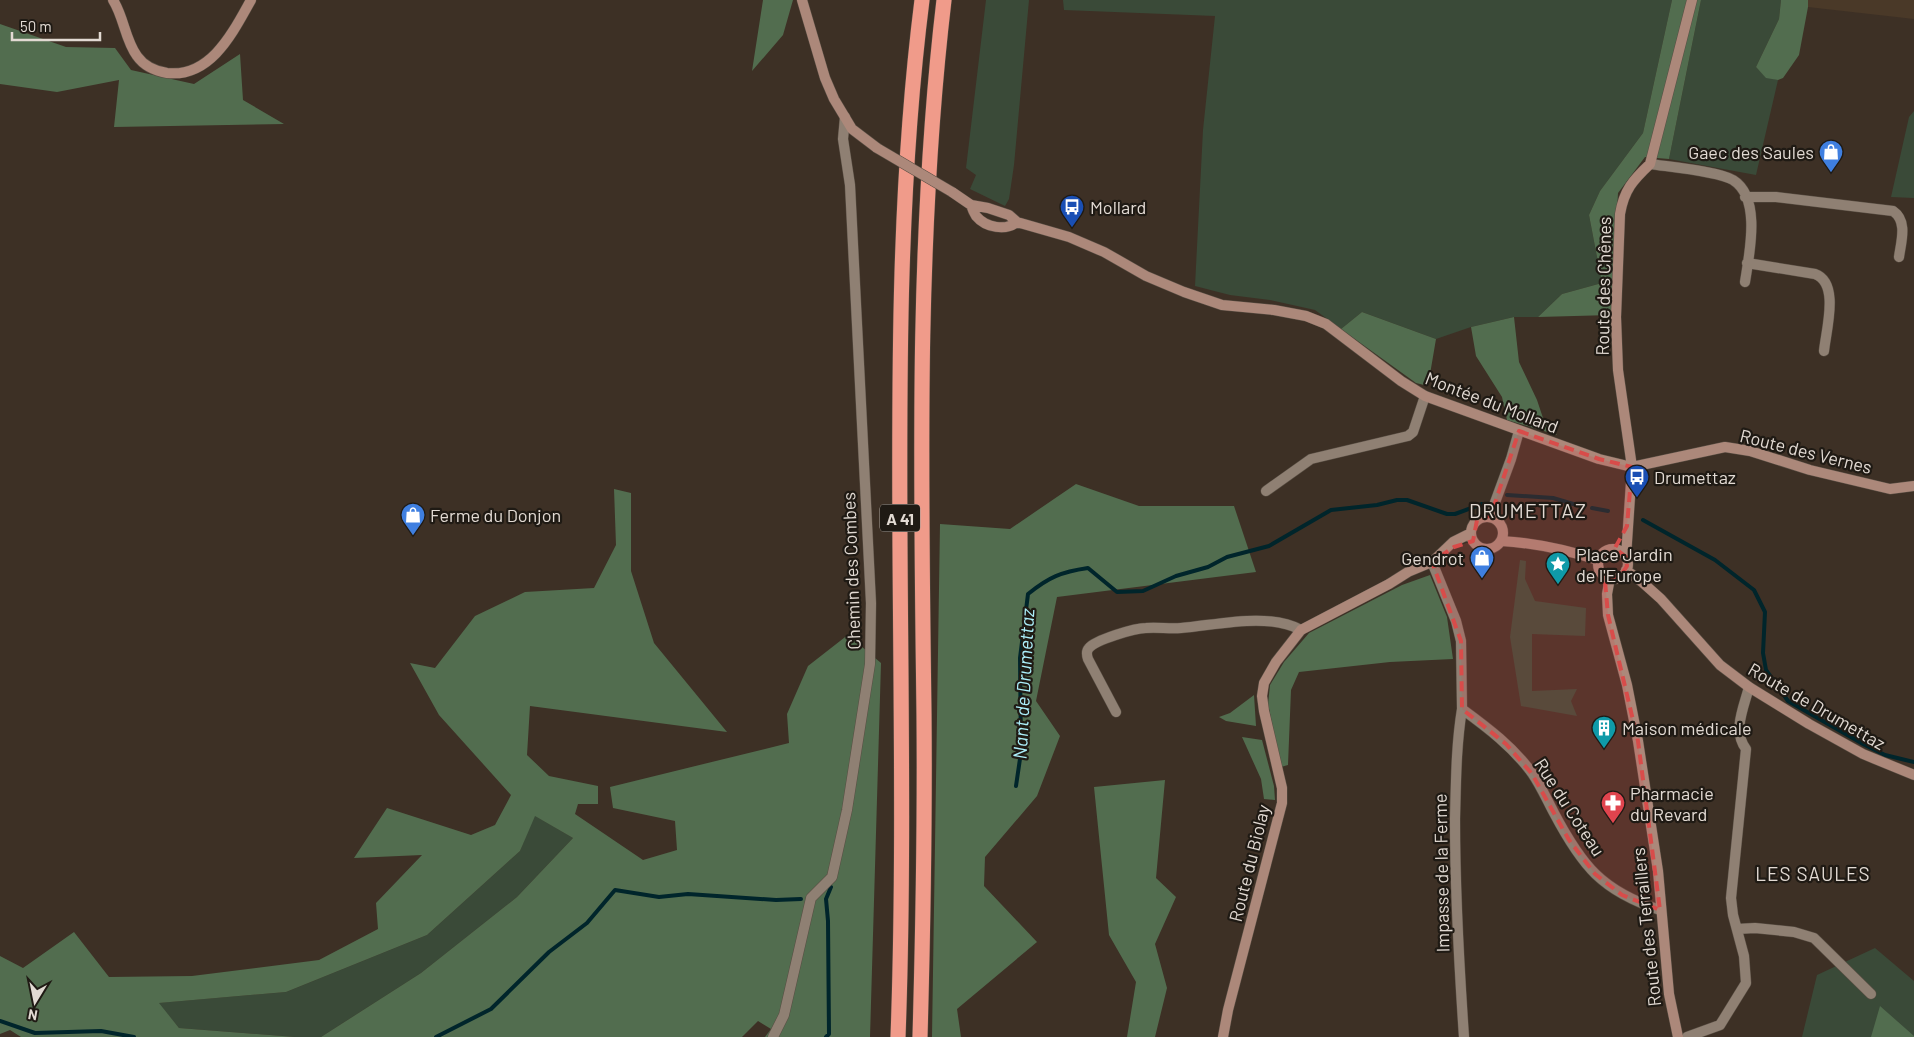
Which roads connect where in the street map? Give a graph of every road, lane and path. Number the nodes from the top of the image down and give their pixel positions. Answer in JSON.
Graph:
{"nodes":[{"id":1,"x":113,"y":0,"type":"edge"},
{"id":2,"x":251,"y":0,"type":"edge"},
{"id":3,"x":802,"y":0,"type":"edge"},
{"id":4,"x":922,"y":0,"type":"edge"},
{"id":5,"x":944,"y":0,"type":"edge"},
{"id":6,"x":1692,"y":0,"type":"edge"},
{"id":7,"x":845,"y":117,"type":"junction"},
{"id":8,"x":1650,"y":164,"type":"junction"},
{"id":9,"x":1745,"y":197,"type":"junction"},
{"id":10,"x":971,"y":205,"type":"junction"},
{"id":11,"x":1017,"y":222,"type":"junction"},
{"id":12,"x":1899,"y":257,"type":"dead end"},
{"id":13,"x":1747,"y":263,"type":"junction"},
{"id":14,"x":1745,"y":282,"type":"dead end"},
{"id":15,"x":1824,"y":350,"type":"dead end"},
{"id":16,"x":1425,"y":396,"type":"junction"},
{"id":17,"x":1519,"y":431,"type":"junction"},
{"id":18,"x":1632,"y":467,"type":"junction"},
{"id":19,"x":1914,"y":486,"type":"edge"},
{"id":20,"x":1266,"y":491,"type":"dead end"},
{"id":21,"x":1490,"y":516,"type":"junction"},
{"id":22,"x":1627,"y":526,"type":"junction"},
{"id":23,"x":1472,"y":537,"type":"junction"},
{"id":24,"x":1503,"y":537,"type":"junction"},
{"id":25,"x":1615,"y":549,"type":"junction"},
{"id":26,"x":1600,"y":557,"type":"junction"},
{"id":27,"x":1432,"y":562,"type":"junction"},
{"id":28,"x":1626,"y":563,"type":"junction"},
{"id":29,"x":1607,"y":577,"type":"junction"},
{"id":30,"x":1301,"y":630,"type":"junction"},
{"id":31,"x":1749,"y":687,"type":"junction"},
{"id":32,"x":1462,"y":709,"type":"junction"},
{"id":33,"x":1116,"y":712,"type":"dead end"},
{"id":34,"x":1914,"y":775,"type":"edge"},
{"id":35,"x":1660,"y":910,"type":"junction"},
{"id":36,"x":1737,"y":929,"type":"junction"},
{"id":37,"x":1871,"y":994,"type":"dead end"},
{"id":38,"x":773,"y":1037,"type":"edge"},
{"id":39,"x":898,"y":1037,"type":"edge"},
{"id":40,"x":920,"y":1037,"type":"edge"},
{"id":41,"x":1223,"y":1037,"type":"edge"},
{"id":42,"x":1464,"y":1037,"type":"edge"},
{"id":43,"x":1678,"y":1037,"type":"edge"},
{"id":44,"x":1687,"y":1037,"type":"edge"}],
"edges":[{"from":1,"to":2,"type":"street"},
{"from":3,"to":7,"type":"street","name":"Montée du Mollard"},
{"from":4,"to":39,"type":"highway","number":"A 41"},
{"from":5,"to":40,"type":"highway","number":"A 41"},
{"from":6,"to":8,"type":"street"},
{"from":7,"to":10,"type":"street","name":"Montée du Mollard","bridge":true},
{"from":7,"to":38,"type":"street","name":"Chemin des Combes"},
{"from":8,"to":9,"type":"street"},
{"from":8,"to":18,"type":"street","name":"Route des Chênes"},
{"from":9,"to":12,"type":"street"},
{"from":9,"to":13,"type":"street"},
{"from":10,"to":11,"type":"street","name":"Montée du Mollard"},
{"from":10,"to":11,"type":"street","name":"Montée du Mollard"},
{"from":11,"to":16,"type":"street","name":"Montée du Mollard"},
{"from":13,"to":14,"type":"street"},
{"from":13,"to":15,"type":"street"},
{"from":16,"to":17,"type":"street","name":"Montée du Mollard"},
{"from":16,"to":20,"type":"street"},
{"from":17,"to":18,"type":"street","name":"Montée du Mollard"},
{"from":17,"to":21,"type":"street"},
{"from":18,"to":19,"type":"street","name":"Route des Vernes"},
{"from":18,"to":22,"type":"street","name":"Route des Chênes"},
{"from":21,"to":23,"type":"street"},
{"from":21,"to":24,"type":"street"},
{"from":22,"to":25,"type":"street"},
{"from":22,"to":28,"type":"street","name":"Route des Chênes"},
{"from":23,"to":24,"type":"street"},
{"from":23,"to":27,"type":"street","name":"Route du Biolay"},
{"from":24,"to":26,"type":"street"},
{"from":25,"to":26,"type":"street"},
{"from":25,"to":28,"type":"street"},
{"from":26,"to":29,"type":"street"},
{"from":27,"to":30,"type":"street","name":"Route du Biolay"},
{"from":27,"to":32,"type":"street"},
{"from":28,"to":29,"type":"street"},
{"from":28,"to":31,"type":"street","name":"Route de Drumettaz"},
{"from":29,"to":35,"type":"street","name":"Route des Terraillers"},
{"from":30,"to":33,"type":"street"},
{"from":30,"to":41,"type":"street","name":"Route du Biolay"},
{"from":31,"to":34,"type":"street","name":"Route de Drumettaz"},
{"from":31,"to":36,"type":"street"},
{"from":32,"to":35,"type":"street","name":"Rue du Coteau"},
{"from":32,"to":42,"type":"street","name":"Impasse de la Ferme"},
{"from":35,"to":43,"type":"street","name":"Route des Terraillers"},
{"from":36,"to":37,"type":"street"},
{"from":36,"to":44,"type":"street"}]}
